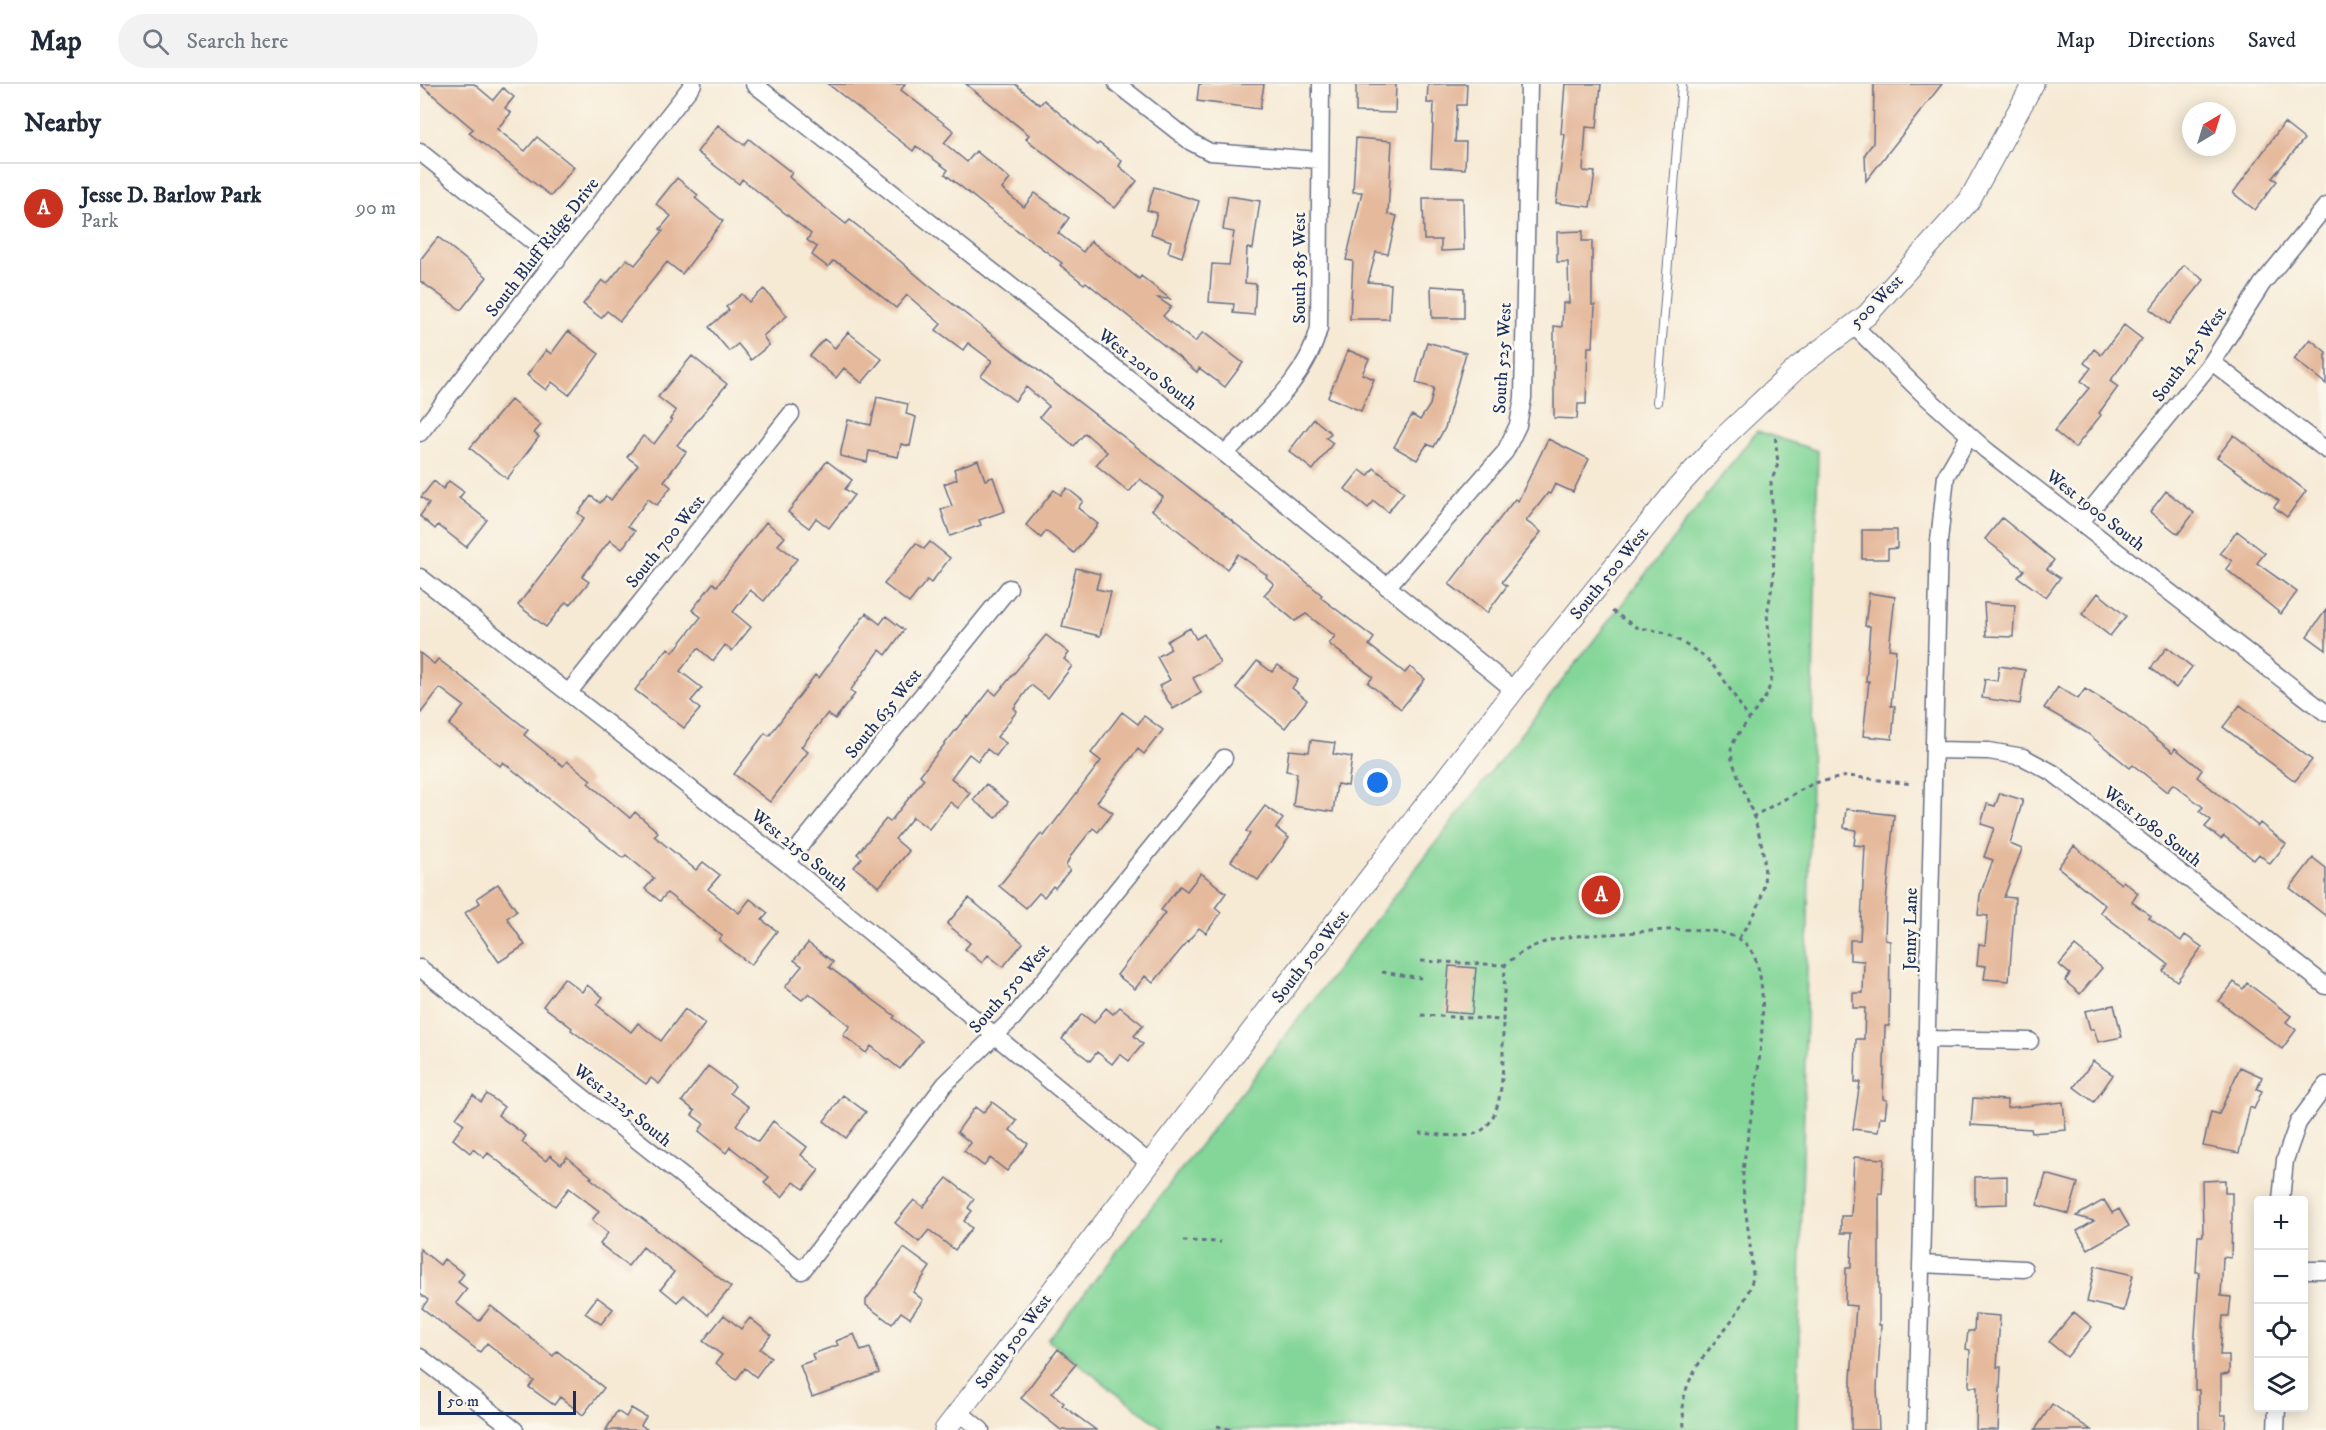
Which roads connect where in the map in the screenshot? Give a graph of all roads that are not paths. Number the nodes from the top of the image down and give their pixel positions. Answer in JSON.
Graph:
{"nodes":[{"id":1,"x":693,"y":84,"type":"edge"},
{"id":2,"x":754,"y":84,"type":"edge"},
{"id":3,"x":1117,"y":84,"type":"edge"},
{"id":4,"x":1321,"y":84,"type":"edge"},
{"id":5,"x":1529,"y":84,"type":"edge"},
{"id":6,"x":1682,"y":84,"type":"edge"},
{"id":7,"x":2033,"y":84,"type":"edge"},
{"id":8,"x":420,"y":152,"type":"edge"},
{"id":9,"x":1319,"y":160,"type":"junction"},
{"id":10,"x":2326,"y":206,"type":"edge"},
{"id":11,"x":556,"y":261,"type":"junction"},
{"id":12,"x":1853,"y":325,"type":"junction"},
{"id":13,"x":2212,"y":362,"type":"junction"},
{"id":14,"x":1657,"y":402,"type":"dead end"},
{"id":15,"x":791,"y":414,"type":"dead end"},
{"id":16,"x":420,"y":433,"type":"edge"},
{"id":17,"x":1969,"y":436,"type":"junction"},
{"id":18,"x":2326,"y":450,"type":"edge"},
{"id":19,"x":1225,"y":454,"type":"junction"},
{"id":20,"x":1680,"y":485,"type":"joint"},
{"id":21,"x":2080,"y":523,"type":"junction"},
{"id":22,"x":420,"y":577,"type":"edge"},
{"id":23,"x":1387,"y":586,"type":"junction"},
{"id":24,"x":1009,"y":588,"type":"dead end"},
{"id":25,"x":1514,"y":690,"type":"junction"},
{"id":26,"x":569,"y":692,"type":"junction"},
{"id":27,"x":2326,"y":713,"type":"edge"},
{"id":28,"x":1934,"y":750,"type":"junction"},
{"id":29,"x":1224,"y":758,"type":"dead end"},
{"id":30,"x":786,"y":863,"type":"junction"},
{"id":31,"x":420,"y":968,"type":"edge"},
{"id":32,"x":2326,"y":986,"type":"edge"},
{"id":33,"x":998,"y":1035,"type":"junction"},
{"id":34,"x":1926,"y":1039,"type":"junction"},
{"id":35,"x":2030,"y":1041,"type":"dead end"},
{"id":36,"x":2326,"y":1085,"type":"edge"},
{"id":37,"x":1148,"y":1162,"type":"junction"},
{"id":38,"x":2281,"y":1196,"type":"edge"},
{"id":39,"x":1921,"y":1264,"type":"junction"},
{"id":40,"x":2024,"y":1269,"type":"dead end"},
{"id":41,"x":2308,"y":1270,"type":"edge"},
{"id":42,"x":2326,"y":1270,"type":"edge"},
{"id":43,"x":802,"y":1271,"type":"joint"},
{"id":44,"x":420,"y":1358,"type":"edge"},
{"id":45,"x":959,"y":1412,"type":"junction"},
{"id":46,"x":2277,"y":1412,"type":"edge"},
{"id":47,"x":515,"y":1430,"type":"edge"},
{"id":48,"x":945,"y":1430,"type":"edge"},
{"id":49,"x":981,"y":1430,"type":"edge"},
{"id":50,"x":1917,"y":1430,"type":"edge"},
{"id":51,"x":2276,"y":1430,"type":"edge"}],
"edges":[{"from":1,"to":11,"type":"street","name":"South Bluff Ridge Drive"},
{"from":2,"to":19,"type":"street","name":"West 2010 South"},
{"from":3,"to":9,"type":"street"},
{"from":4,"to":9,"type":"street","name":"South 585 West"},
{"from":5,"to":23,"type":"street","name":"South 525 West"},
{"from":6,"to":14,"type":"lane"},
{"from":7,"to":12,"type":"street","name":"500 West"},
{"from":8,"to":11,"type":"street"},
{"from":9,"to":19,"type":"street","name":"South 585 West"},
{"from":10,"to":13,"type":"street","name":"South 425 West"},
{"from":11,"to":16,"type":"street","name":"South Bluff Ridge Drive"},
{"from":12,"to":17,"type":"street","name":"West 1900 South"},
{"from":12,"to":20,"type":"street","name":"500 West"},
{"from":13,"to":18,"type":"street"},
{"from":13,"to":21,"type":"street","name":"South 425 West"},
{"from":15,"to":26,"type":"street","name":"South 700 West"},
{"from":17,"to":21,"type":"street","name":"West 1900 South"},
{"from":17,"to":28,"type":"street","name":"Jenny Lane"},
{"from":19,"to":23,"type":"street","name":"West 2010 South"},
{"from":20,"to":25,"type":"street","name":"South 500 West"},
{"from":21,"to":27,"type":"street","name":"West 1900 South"},
{"from":22,"to":26,"type":"street","name":"West 2150 South"},
{"from":23,"to":25,"type":"street","name":"West 2010 South"},
{"from":24,"to":30,"type":"street","name":"South 635 West"},
{"from":25,"to":37,"type":"street","name":"South 500 West"},
{"from":26,"to":30,"type":"street","name":"West 2150 South"},
{"from":28,"to":32,"type":"street","name":"West 1980 South"},
{"from":28,"to":34,"type":"street","name":"Jenny Lane"},
{"from":29,"to":33,"type":"street","name":"South 550 West"},
{"from":30,"to":33,"type":"street","name":"West 2150 South"},
{"from":31,"to":43,"type":"street","name":"West 2225 South"},
{"from":33,"to":37,"type":"street","name":"West 2150 South"},
{"from":33,"to":43,"type":"street","name":"South 550 West"},
{"from":34,"to":35,"type":"street"},
{"from":34,"to":39,"type":"street","name":"Jenny Lane"},
{"from":36,"to":38,"type":"street"},
{"from":37,"to":45,"type":"street","name":"South 500 West"},
{"from":39,"to":40,"type":"street"},
{"from":39,"to":50,"type":"street","name":"Jenny Lane"},
{"from":41,"to":42,"type":"street"},
{"from":44,"to":47,"type":"street"},
{"from":45,"to":48,"type":"street","name":"South 500 West"},
{"from":45,"to":49,"type":"street"},
{"from":46,"to":51,"type":"street"}]}
